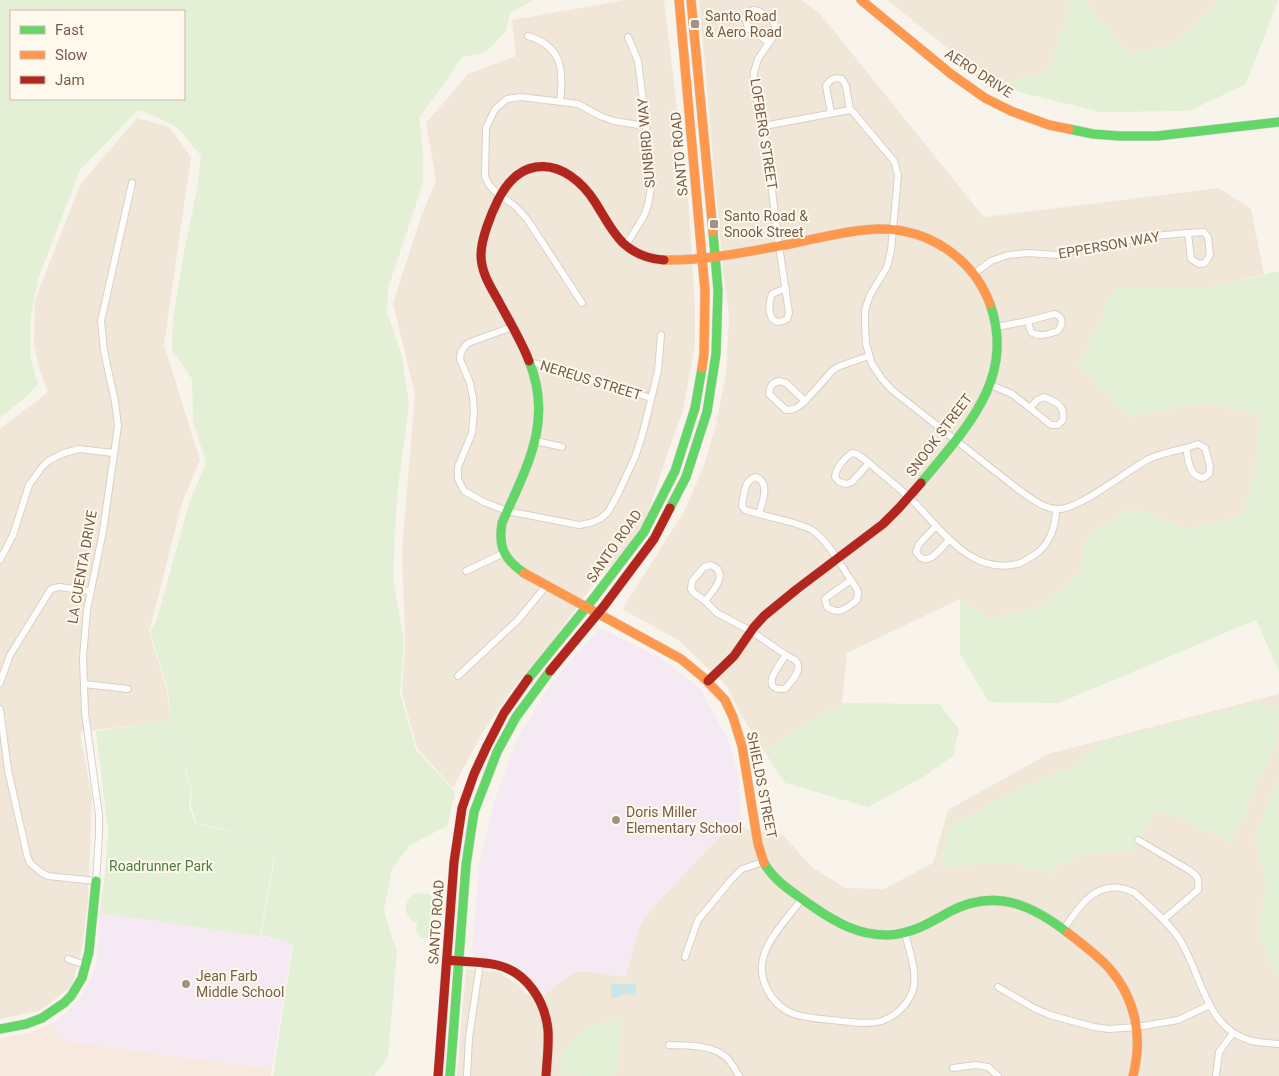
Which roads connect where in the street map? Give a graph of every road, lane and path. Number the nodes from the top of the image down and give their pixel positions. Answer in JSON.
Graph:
{"nodes":[{"id":1,"x":678,"y":0,"type":"edge"},
{"id":2,"x":691,"y":0,"type":"edge"},
{"id":3,"x":861,"y":0,"type":"edge"},
{"id":4,"x":528,"y":36,"type":"dead end"},
{"id":5,"x":628,"y":37,"type":"dead end"},
{"id":6,"x":768,"y":42,"type":"junction"},
{"id":7,"x":560,"y":101,"type":"junction"},
{"id":8,"x":850,"y":110,"type":"junction"},
{"id":9,"x":831,"y":113,"type":"junction"},
{"id":10,"x":1279,"y":122,"type":"edge"},
{"id":11,"x":646,"y":124,"type":"junction"},
{"id":12,"x":764,"y":126,"type":"junction"},
{"id":13,"x":132,"y":183,"type":"dead end"},
{"id":14,"x":500,"y":196,"type":"junction"},
{"id":15,"x":893,"y":229,"type":"junction"},
{"id":16,"x":1188,"y":233,"type":"junction"},
{"id":17,"x":626,"y":245,"type":"junction"},
{"id":18,"x":779,"y":246,"type":"junction"},
{"id":19,"x":715,"y":257,"type":"junction"},
{"id":20,"x":703,"y":258,"type":"junction"},
{"id":21,"x":975,"y":273,"type":"junction"},
{"id":22,"x":786,"y":288,"type":"junction"},
{"id":23,"x":582,"y":303,"type":"dead end"},
{"id":24,"x":1028,"y":321,"type":"junction"},
{"id":25,"x":512,"y":327,"type":"junction"},
{"id":26,"x":996,"y":328,"type":"junction"},
{"id":27,"x":661,"y":335,"type":"dead end"},
{"id":28,"x":869,"y":356,"type":"junction"},
{"id":29,"x":531,"y":362,"type":"junction"},
{"id":30,"x":990,"y":385,"type":"junction"},
{"id":31,"x":651,"y":398,"type":"junction"},
{"id":32,"x":804,"y":401,"type":"junction"},
{"id":33,"x":1030,"y":408,"type":"junction"},
{"id":34,"x":955,"y":440,"type":"junction"},
{"id":35,"x":536,"y":441,"type":"junction"},
{"id":36,"x":562,"y":447,"type":"dead end"},
{"id":37,"x":1186,"y":448,"type":"junction"},
{"id":38,"x":113,"y":453,"type":"junction"},
{"id":39,"x":869,"y":463,"type":"junction"},
{"id":40,"x":909,"y":498,"type":"junction"},
{"id":41,"x":1056,"y":509,"type":"junction"},
{"id":42,"x":507,"y":511,"type":"junction"},
{"id":43,"x":759,"y":514,"type":"junction"},
{"id":44,"x":936,"y":526,"type":"junction"},
{"id":45,"x":949,"y":540,"type":"junction"},
{"id":46,"x":504,"y":553,"type":"junction"},
{"id":47,"x":0,"y":560,"type":"edge"},
{"id":48,"x":837,"y":560,"type":"junction"},
{"id":49,"x":466,"y":571,"type":"dead end"},
{"id":50,"x":850,"y":580,"type":"junction"},
{"id":51,"x":546,"y":586,"type":"junction"},
{"id":52,"x":90,"y":591,"type":"junction"},
{"id":53,"x":705,"y":601,"type":"junction"},
{"id":54,"x":587,"y":607,"type":"junction"},
{"id":55,"x":598,"y":613,"type":"junction"},
{"id":56,"x":751,"y":632,"type":"junction"},
{"id":57,"x":786,"y":655,"type":"junction"},
{"id":58,"x":458,"y":676,"type":"dead end"},
{"id":59,"x":708,"y":681,"type":"junction"},
{"id":60,"x":0,"y":683,"type":"edge"},
{"id":61,"x":84,"y":684,"type":"junction"},
{"id":62,"x":128,"y":689,"type":"dead end"},
{"id":63,"x":0,"y":709,"type":"edge"},
{"id":64,"x":1138,"y":840,"type":"dead end"},
{"id":65,"x":763,"y":862,"type":"junction"},
{"id":66,"x":96,"y":880,"type":"junction"},
{"id":67,"x":802,"y":899,"type":"junction"},
{"id":68,"x":1164,"y":918,"type":"junction"},
{"id":69,"x":1063,"y":930,"type":"junction"},
{"id":70,"x":905,"y":933,"type":"junction"},
{"id":71,"x":685,"y":957,"type":"dead end"},
{"id":72,"x":68,"y":960,"type":"dead end"},
{"id":73,"x":447,"y":960,"type":"junction"},
{"id":74,"x":459,"y":961,"type":"junction"},
{"id":75,"x":480,"y":963,"type":"junction"},
{"id":76,"x":85,"y":965,"type":"junction"},
{"id":77,"x":998,"y":987,"type":"dead end"},
{"id":78,"x":1210,"y":1006,"type":"junction"},
{"id":79,"x":1137,"y":1027,"type":"junction"},
{"id":80,"x":0,"y":1029,"type":"edge"},
{"id":81,"x":1233,"y":1032,"type":"junction"},
{"id":82,"x":1279,"y":1044,"type":"edge"},
{"id":83,"x":669,"y":1045,"type":"dead end"},
{"id":84,"x":953,"y":1068,"type":"dead end"},
{"id":85,"x":438,"y":1076,"type":"edge"},
{"id":86,"x":450,"y":1076,"type":"edge"},
{"id":87,"x":467,"y":1076,"type":"edge"},
{"id":88,"x":546,"y":1076,"type":"edge"},
{"id":89,"x":740,"y":1076,"type":"edge"},
{"id":90,"x":998,"y":1076,"type":"edge"},
{"id":91,"x":1134,"y":1076,"type":"edge"},
{"id":92,"x":1216,"y":1076,"type":"edge"}],
"edges":[{"from":1,"to":20,"type":"street","name":"SANTO ROAD"},
{"from":2,"to":19,"type":"street","name":"SANTO ROAD"},
{"from":3,"to":10,"type":"street","name":"AERO DRIVE"},
{"from":4,"to":7,"type":"street"},
{"from":5,"to":11,"type":"street","name":"SUNBIRD WAY"},
{"from":6,"to":6,"type":"street","name":"LOFBERG STREET"},
{"from":6,"to":12,"type":"street","name":"LOFBERG STREET"},
{"from":7,"to":11,"type":"street"},
{"from":7,"to":14,"type":"street"},
{"from":8,"to":9,"type":"street"},
{"from":8,"to":9,"type":"street"},
{"from":8,"to":15,"type":"street"},
{"from":9,"to":12,"type":"street"},
{"from":11,"to":17,"type":"street","name":"SUNBIRD WAY"},
{"from":12,"to":18,"type":"street","name":"LOFBERG STREET"},
{"from":13,"to":38,"type":"street","name":"LA CUENTA DRIVE"},
{"from":14,"to":17,"type":"street","name":"SNOOK STREET"},
{"from":14,"to":23,"type":"street"},
{"from":14,"to":25,"type":"street"},
{"from":15,"to":18,"type":"street","name":"SNOOK STREET"},
{"from":15,"to":21,"type":"street","name":"SNOOK STREET"},
{"from":15,"to":28,"type":"street"},
{"from":16,"to":16,"type":"street","name":"EPPERSON WAY"},
{"from":16,"to":21,"type":"street","name":"EPPERSON WAY"},
{"from":17,"to":20,"type":"street","name":"SNOOK STREET"},
{"from":18,"to":19,"type":"street","name":"SNOOK STREET"},
{"from":18,"to":22,"type":"street","name":"LOFBERG STREET"},
{"from":19,"to":20,"type":"street","name":"SNOOK STREET"},
{"from":19,"to":55,"type":"street","name":"SANTO ROAD"},
{"from":20,"to":54,"type":"street","name":"SANTO ROAD"},
{"from":21,"to":26,"type":"street","name":"SNOOK STREET"},
{"from":22,"to":22,"type":"street","name":"LOFBERG STREET"},
{"from":24,"to":24,"type":"street"},
{"from":24,"to":26,"type":"street"},
{"from":25,"to":29,"type":"street"},
{"from":25,"to":42,"type":"street"},
{"from":26,"to":30,"type":"street","name":"SNOOK STREET"},
{"from":27,"to":31,"type":"street"},
{"from":28,"to":32,"type":"street"},
{"from":28,"to":34,"type":"street"},
{"from":29,"to":31,"type":"street","name":"NEREUS STREET"},
{"from":29,"to":35,"type":"street"},
{"from":30,"to":33,"type":"street"},
{"from":30,"to":34,"type":"street","name":"SNOOK STREET"},
{"from":31,"to":42,"type":"street"},
{"from":32,"to":32,"type":"street"},
{"from":33,"to":33,"type":"street"},
{"from":34,"to":40,"type":"street","name":"SNOOK STREET"},
{"from":34,"to":41,"type":"street"},
{"from":35,"to":36,"type":"street"},
{"from":35,"to":42,"type":"street"},
{"from":37,"to":37,"type":"street"},
{"from":37,"to":41,"type":"street"},
{"from":38,"to":47,"type":"street"},
{"from":38,"to":52,"type":"street","name":"LA CUENTA DRIVE"},
{"from":39,"to":39,"type":"street"},
{"from":39,"to":40,"type":"street"},
{"from":40,"to":44,"type":"street"},
{"from":40,"to":48,"type":"street","name":"SNOOK STREET"},
{"from":41,"to":45,"type":"street"},
{"from":42,"to":46,"type":"street"},
{"from":43,"to":43,"type":"street"},
{"from":43,"to":48,"type":"street"},
{"from":44,"to":45,"type":"street"},
{"from":44,"to":45,"type":"street"},
{"from":46,"to":49,"type":"street"},
{"from":46,"to":51,"type":"street","name":"SHIELDS STREET"},
{"from":48,"to":50,"type":"street"},
{"from":48,"to":56,"type":"street","name":"SNOOK STREET"},
{"from":50,"to":50,"type":"street"},
{"from":51,"to":54,"type":"street","name":"SHIELDS STREET"},
{"from":51,"to":58,"type":"street"},
{"from":52,"to":60,"type":"street"},
{"from":52,"to":61,"type":"street","name":"LA CUENTA DRIVE"},
{"from":53,"to":53,"type":"street"},
{"from":53,"to":56,"type":"street"},
{"from":54,"to":55,"type":"street","name":"SHIELDS STREET"},
{"from":54,"to":73,"type":"street","name":"SANTO ROAD"},
{"from":55,"to":59,"type":"street","name":"SHIELDS STREET"},
{"from":55,"to":74,"type":"street","name":"SANTO ROAD"},
{"from":56,"to":57,"type":"street"},
{"from":56,"to":59,"type":"street","name":"SNOOK STREET"},
{"from":57,"to":57,"type":"street"},
{"from":59,"to":65,"type":"street","name":"SHIELDS STREET"},
{"from":61,"to":62,"type":"street"},
{"from":61,"to":66,"type":"street","name":"LA CUENTA DRIVE"},
{"from":63,"to":66,"type":"street"},
{"from":64,"to":68,"type":"street"},
{"from":65,"to":67,"type":"street","name":"SHIELDS STREET"},
{"from":65,"to":71,"type":"street"},
{"from":66,"to":76,"type":"street","name":"LA CUENTA DRIVE"},
{"from":67,"to":70,"type":"street","name":"SHIELDS STREET"},
{"from":67,"to":70,"type":"street"},
{"from":68,"to":69,"type":"street"},
{"from":68,"to":78,"type":"street"},
{"from":69,"to":70,"type":"street","name":"SHIELDS STREET"},
{"from":69,"to":79,"type":"street","name":"SHIELDS STREET"},
{"from":72,"to":76,"type":"street"},
{"from":73,"to":74,"type":"street"},
{"from":73,"to":85,"type":"street","name":"SANTO ROAD"},
{"from":74,"to":75,"type":"street"},
{"from":74,"to":86,"type":"street","name":"SANTO ROAD"},
{"from":75,"to":87,"type":"street"},
{"from":75,"to":88,"type":"street"},
{"from":76,"to":80,"type":"street","name":"LA CUENTA DRIVE"},
{"from":77,"to":79,"type":"street"},
{"from":78,"to":79,"type":"street"},
{"from":78,"to":81,"type":"street"},
{"from":79,"to":91,"type":"street","name":"SHIELDS STREET"},
{"from":81,"to":82,"type":"street"},
{"from":81,"to":92,"type":"street"},
{"from":83,"to":89,"type":"street"},
{"from":84,"to":90,"type":"street"}]}
